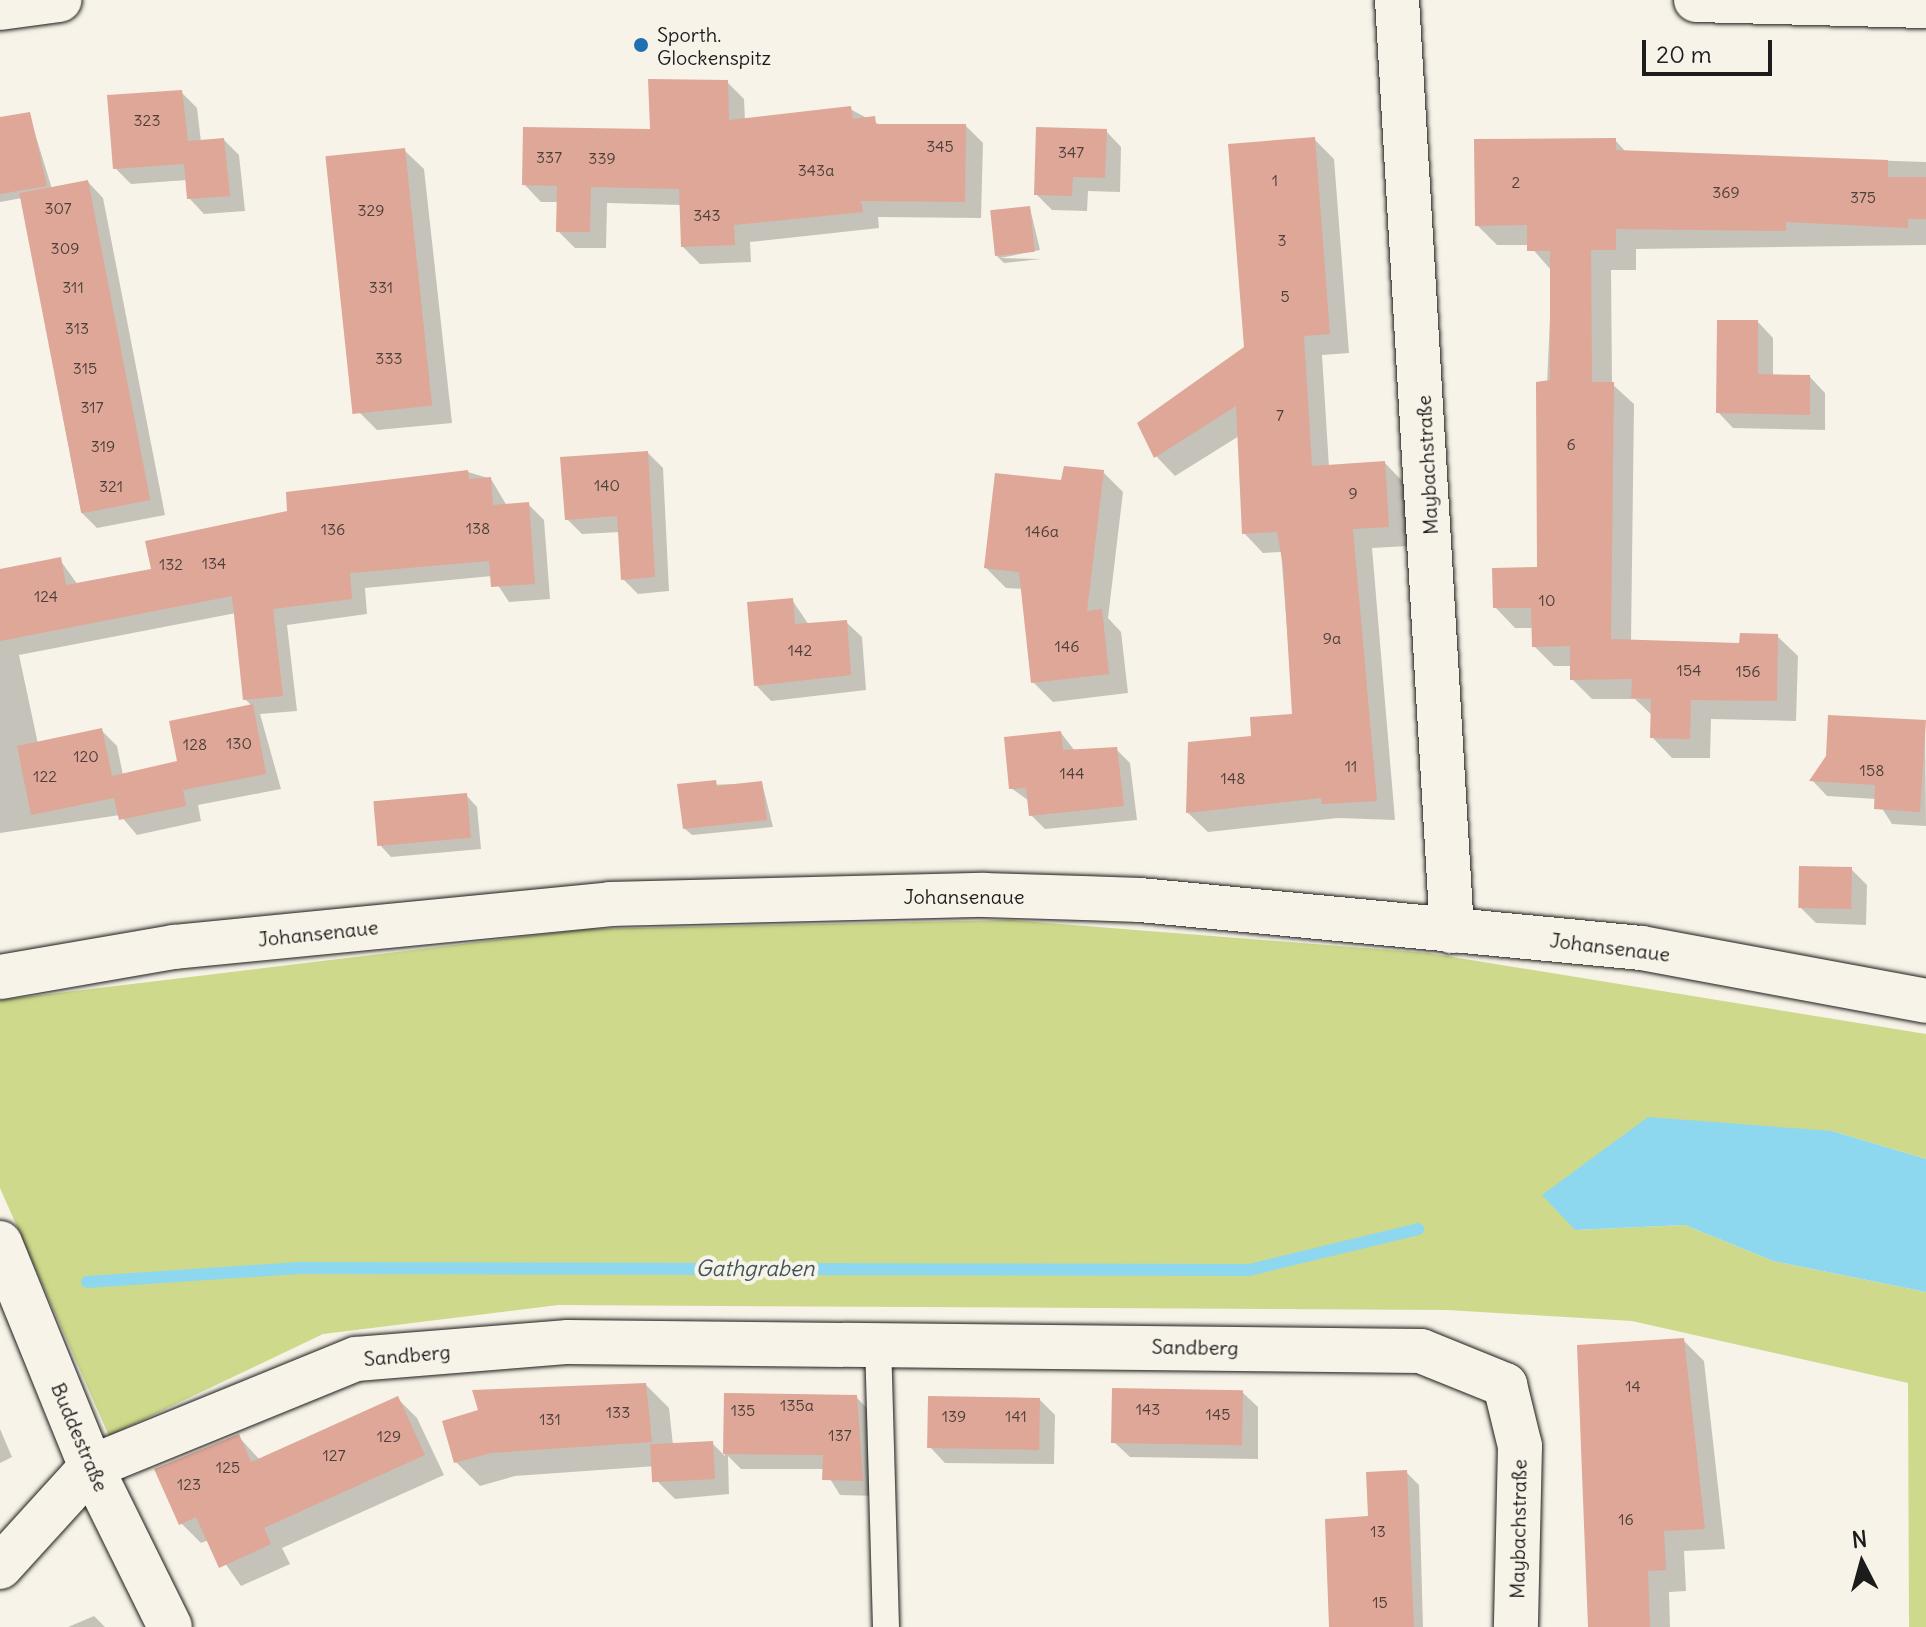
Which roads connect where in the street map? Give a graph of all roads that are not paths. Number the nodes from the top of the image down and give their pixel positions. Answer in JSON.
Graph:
{"nodes":[{"id":1,"x":59,"y":0,"type":"edge"},
{"id":2,"x":1397,"y":0,"type":"edge"},
{"id":3,"x":1696,"y":0,"type":"edge"},
{"id":4,"x":1926,"y":6,"type":"edge"},
{"id":5,"x":0,"y":8,"type":"edge"},
{"id":6,"x":1452,"y":931,"type":"junction"},
{"id":7,"x":0,"y":977,"type":"edge"},
{"id":8,"x":1926,"y":1001,"type":"edge"},
{"id":9,"x":0,"y":1243,"type":"edge"},
{"id":10,"x":878,"y":1341,"type":"junction"},
{"id":11,"x":1505,"y":1385,"type":"joint"},
{"id":12,"x":91,"y":1467,"type":"junction"},
{"id":13,"x":0,"y":1567,"type":"edge"},
{"id":14,"x":170,"y":1627,"type":"edge"},
{"id":15,"x":886,"y":1627,"type":"edge"},
{"id":16,"x":1516,"y":1627,"type":"edge"}],
"edges":[{"from":1,"to":5,"type":"street"},
{"from":2,"to":6,"type":"street","name":"Maybachstraße"},
{"from":3,"to":4,"type":"street"},
{"from":6,"to":7,"type":"street","name":"Johansenaue"},
{"from":6,"to":8,"type":"street","name":"Johansenaue"},
{"from":9,"to":12,"type":"street","name":"Buddestraße"},
{"from":10,"to":11,"type":"street","name":"Sandberg"},
{"from":10,"to":12,"type":"street","name":"Sandberg"},
{"from":10,"to":15,"type":"lane"},
{"from":11,"to":16,"type":"street","name":"Maybachstraße"},
{"from":12,"to":13,"type":"street","name":"Sandberg"},
{"from":12,"to":14,"type":"street","name":"Buddestraße"}]}
